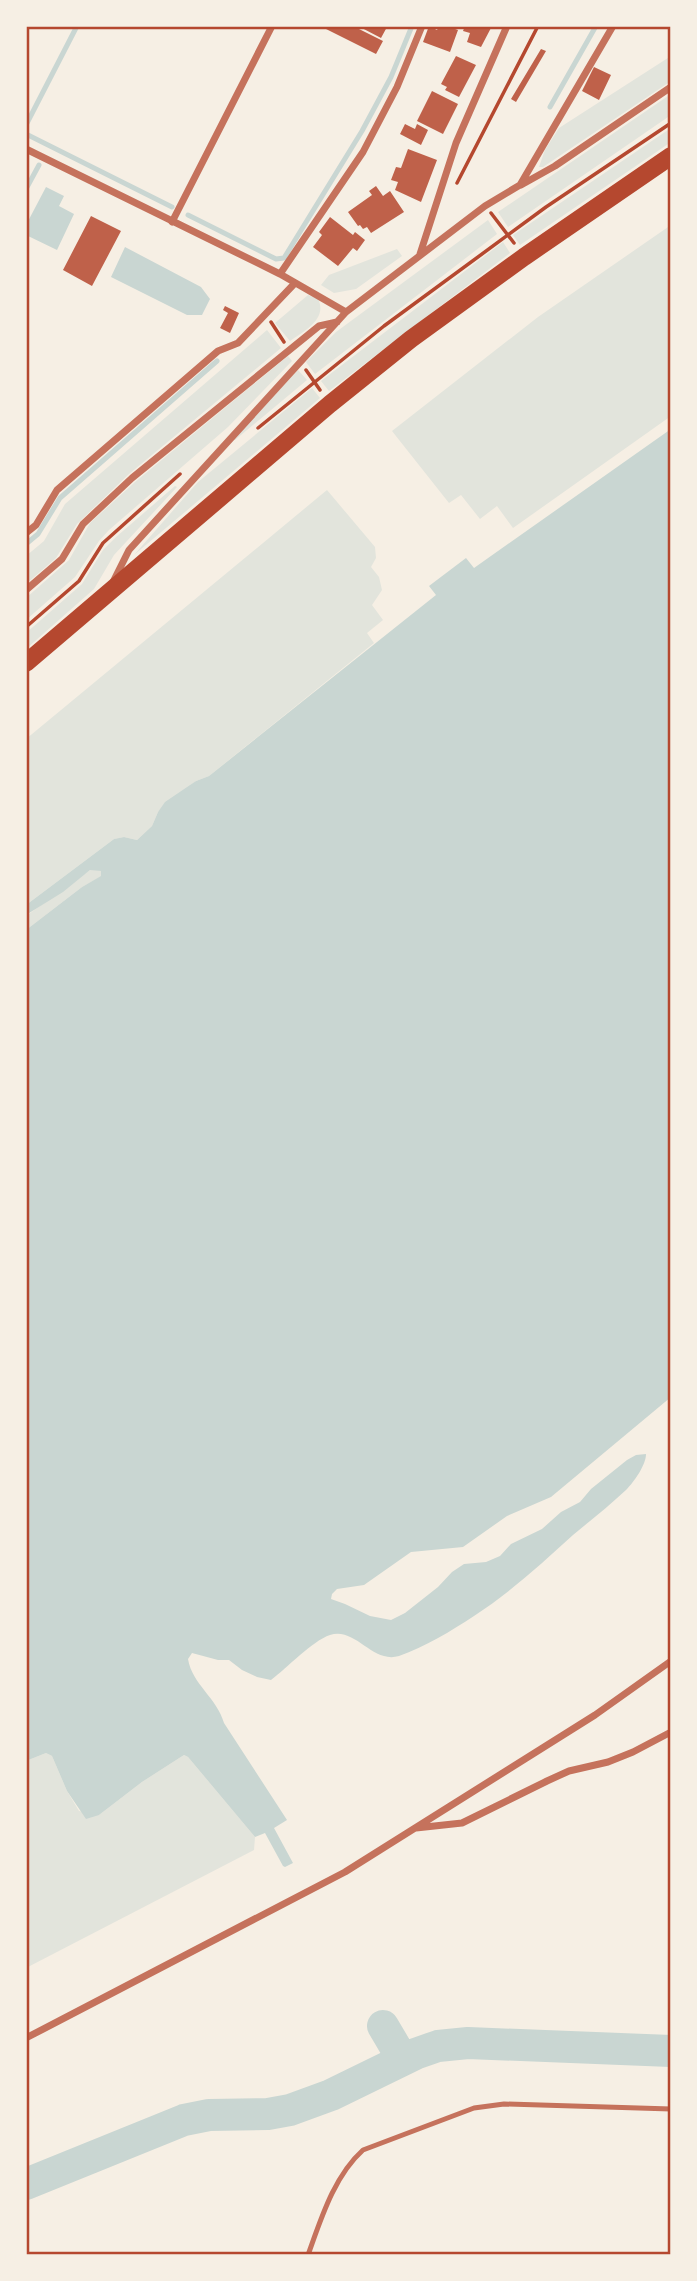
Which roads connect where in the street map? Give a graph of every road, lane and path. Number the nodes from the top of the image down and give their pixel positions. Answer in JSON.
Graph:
{"nodes":[{"id":1,"x":272,"y":26,"type":"edge"},
{"id":2,"x":422,"y":26,"type":"edge"},
{"id":3,"x":507,"y":26,"type":"edge"},
{"id":4,"x":538,"y":26,"type":"edge"},
{"id":5,"x":613,"y":26,"type":"edge"},
{"id":6,"x":671,"y":87,"type":"edge"},
{"id":7,"x":671,"y":123,"type":"edge"},
{"id":8,"x":26,"y":149,"type":"edge"},
{"id":9,"x":671,"y":156,"type":"edge"},
{"id":10,"x":457,"y":184,"type":"dead end"},
{"id":11,"x":520,"y":185,"type":"junction"},
{"id":12,"x":485,"y":206,"type":"junction"},
{"id":13,"x":172,"y":222,"type":"junction"},
{"id":14,"x":507,"y":235,"type":"junction"},
{"id":15,"x":420,"y":255,"type":"junction"},
{"id":16,"x":524,"y":257,"type":"junction"},
{"id":17,"x":281,"y":274,"type":"junction"},
{"id":18,"x":295,"y":283,"type":"junction"},
{"id":19,"x":346,"y":312,"type":"junction"},
{"id":20,"x":337,"y":321,"type":"junction"},
{"id":21,"x":254,"y":432,"type":"dead end"},
{"id":22,"x":205,"y":465,"type":"junction"},
{"id":23,"x":26,"y":533,"type":"edge"},
{"id":24,"x":26,"y":590,"type":"edge"},
{"id":25,"x":108,"y":592,"type":"junction"},
{"id":26,"x":26,"y":627,"type":"edge"},
{"id":27,"x":26,"y":663,"type":"edge"},
{"id":28,"x":671,"y":1661,"type":"edge"},
{"id":29,"x":671,"y":1732,"type":"edge"},
{"id":30,"x":412,"y":1828,"type":"junction"},
{"id":31,"x":26,"y":2038,"type":"edge"},
{"id":32,"x":671,"y":2109,"type":"edge"},
{"id":33,"x":308,"y":2255,"type":"edge"}],
"edges":[{"from":1,"to":13,"type":"street"},
{"from":2,"to":17,"type":"street"},
{"from":3,"to":15,"type":"street"},
{"from":4,"to":10,"type":"path"},
{"from":5,"to":11,"type":"street"},
{"from":6,"to":11,"type":"street"},
{"from":7,"to":14,"type":"path"},
{"from":8,"to":13,"type":"street"},
{"from":9,"to":16,"type":"main road"},
{"from":11,"to":12,"type":"street"},
{"from":12,"to":14,"type":"path"},
{"from":12,"to":15,"type":"street"},
{"from":13,"to":17,"type":"street"},
{"from":14,"to":16,"type":"path"},
{"from":14,"to":21,"type":"path"},
{"from":15,"to":19,"type":"street"},
{"from":16,"to":25,"type":"main road"},
{"from":17,"to":18,"type":"street"},
{"from":18,"to":19,"type":"street"},
{"from":18,"to":23,"type":"street"},
{"from":19,"to":20,"type":"street"},
{"from":20,"to":22,"type":"street"},
{"from":20,"to":24,"type":"street"},
{"from":22,"to":25,"type":"street"},
{"from":22,"to":26,"type":"path"},
{"from":25,"to":27,"type":"main road"},
{"from":28,"to":30,"type":"street"},
{"from":29,"to":30,"type":"street"},
{"from":30,"to":31,"type":"street"},
{"from":32,"to":33,"type":"lane"}]}
